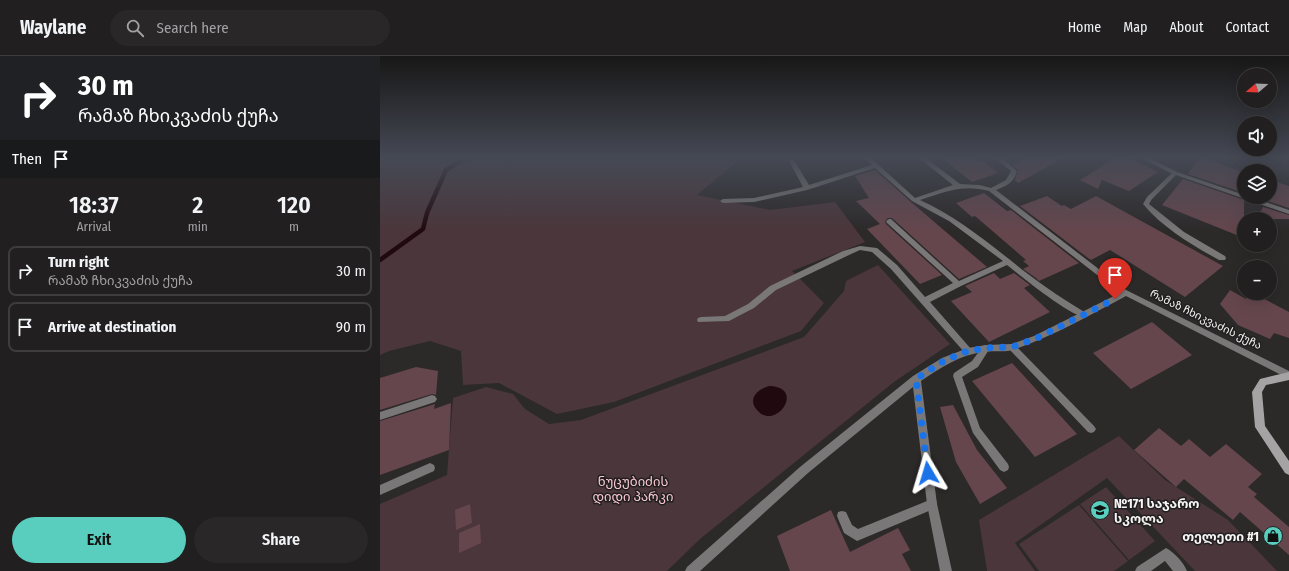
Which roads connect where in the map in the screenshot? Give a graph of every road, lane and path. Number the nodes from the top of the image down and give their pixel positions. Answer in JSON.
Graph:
{"nodes":[{"id":1,"x":804,"y":182,"type":"edge"},
{"id":2,"x":825,"y":182,"type":"edge"},
{"id":3,"x":893,"y":182,"type":"edge"},
{"id":4,"x":953,"y":182,"type":"edge"},
{"id":5,"x":1008,"y":182,"type":"edge"},
{"id":6,"x":1166,"y":182,"type":"edge"},
{"id":7,"x":1201,"y":182,"type":"edge"},
{"id":8,"x":958,"y":186,"type":"junction"},
{"id":9,"x":807,"y":188,"type":"junction"},
{"id":10,"x":990,"y":190,"type":"junction"},
{"id":11,"x":1237,"y":194,"type":"edge"},
{"id":12,"x":914,"y":200,"type":"junction"},
{"id":13,"x":723,"y":201,"type":"dead end"},
{"id":14,"x":1266,"y":204,"type":"edge"},
{"id":15,"x":1289,"y":212,"type":"edge"},
{"id":16,"x":889,"y":221,"type":"dead end"},
{"id":17,"x":1222,"y":258,"type":"dead end"},
{"id":18,"x":1008,"y":262,"type":"junction"},
{"id":19,"x":958,"y":284,"type":"junction"},
{"id":20,"x":1126,"y":293,"type":"junction"},
{"id":21,"x":925,"y":301,"type":"junction"},
{"id":22,"x":1083,"y":315,"type":"junction"},
{"id":23,"x":700,"y":320,"type":"dead end"},
{"id":24,"x":1012,"y":347,"type":"junction"},
{"id":25,"x":986,"y":348,"type":"junction"},
{"id":26,"x":968,"y":351,"type":"junction"},
{"id":27,"x":1289,"y":376,"type":"edge"},
{"id":28,"x":916,"y":379,"type":"junction"},
{"id":29,"x":432,"y":399,"type":"dead end"},
{"id":30,"x":380,"y":416,"type":"edge"},
{"id":31,"x":1091,"y":428,"type":"dead end"},
{"id":32,"x":1004,"y":467,"type":"dead end"},
{"id":33,"x":430,"y":468,"type":"dead end"},
{"id":34,"x":1289,"y":470,"type":"edge"},
{"id":35,"x":380,"y":490,"type":"edge"},
{"id":36,"x":932,"y":504,"type":"junction"},
{"id":37,"x":842,"y":516,"type":"dead end"},
{"id":38,"x":691,"y":571,"type":"edge"},
{"id":39,"x":946,"y":571,"type":"edge"},
{"id":40,"x":1141,"y":571,"type":"edge"},
{"id":41,"x":1181,"y":571,"type":"edge"}],
"edges":[{"from":1,"to":9,"type":"street"},
{"from":2,"to":9,"type":"street"},
{"from":3,"to":12,"type":"street"},
{"from":4,"to":8,"type":"street"},
{"from":5,"to":10,"type":"street"},
{"from":6,"to":17,"type":"street"},
{"from":7,"to":11,"type":"street"},
{"from":8,"to":10,"type":"street"},
{"from":8,"to":12,"type":"street"},
{"from":9,"to":13,"type":"street"},
{"from":10,"to":20,"type":"street","name":"რამაზ ჩხიკვაძის ქუჩა"},
{"from":12,"to":18,"type":"street"},
{"from":14,"to":15,"type":"street"},
{"from":16,"to":19,"type":"street"},
{"from":18,"to":19,"type":"street"},
{"from":18,"to":22,"type":"street"},
{"from":19,"to":21,"type":"street"},
{"from":20,"to":22,"type":"street"},
{"from":20,"to":27,"type":"street","name":"რამაზ ჩხიკვაძის ქუჩა"},
{"from":21,"to":23,"type":"street"},
{"from":21,"to":26,"type":"street"},
{"from":22,"to":24,"type":"street"},
{"from":24,"to":25,"type":"street"},
{"from":24,"to":31,"type":"street"},
{"from":25,"to":26,"type":"street"},
{"from":25,"to":32,"type":"street"},
{"from":26,"to":28,"type":"street"},
{"from":27,"to":34,"type":"street","name":"რამაზ ჩხიკვაძის ქუჩა"},
{"from":28,"to":36,"type":"street"},
{"from":28,"to":38,"type":"street"},
{"from":29,"to":30,"type":"street"},
{"from":33,"to":35,"type":"street"},
{"from":36,"to":37,"type":"street"},
{"from":36,"to":39,"type":"street"},
{"from":40,"to":41,"type":"street"}]}
